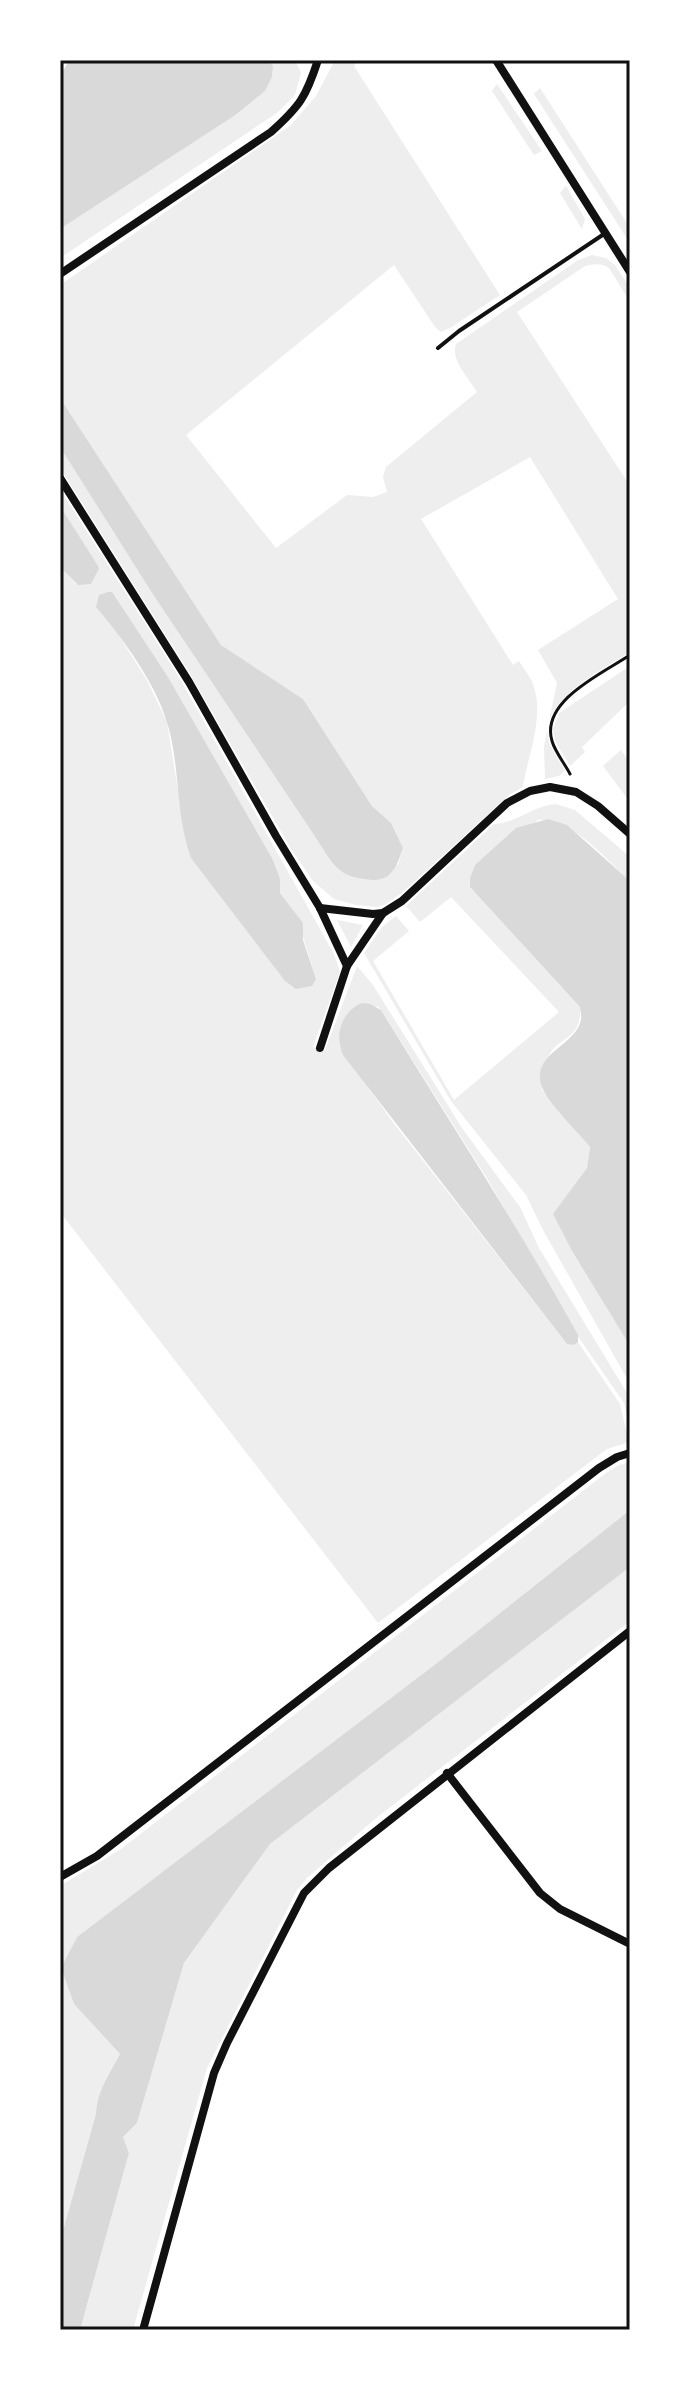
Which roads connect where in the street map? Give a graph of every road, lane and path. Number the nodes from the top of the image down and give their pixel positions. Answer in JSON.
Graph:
{"nodes":[{"id":1,"x":318,"y":60,"type":"edge"},
{"id":2,"x":496,"y":60,"type":"edge"},
{"id":3,"x":605,"y":233,"type":"junction"},
{"id":4,"x":630,"y":272,"type":"edge"},
{"id":5,"x":60,"y":273,"type":"edge"},
{"id":6,"x":438,"y":348,"type":"dead end"},
{"id":7,"x":60,"y":478,"type":"edge"},
{"id":8,"x":630,"y":655,"type":"edge"},
{"id":9,"x":570,"y":774,"type":"dead end"},
{"id":10,"x":630,"y":834,"type":"edge"},
{"id":11,"x":320,"y":908,"type":"junction"},
{"id":12,"x":383,"y":913,"type":"junction"},
{"id":13,"x":347,"y":966,"type":"junction"},
{"id":14,"x":320,"y":1048,"type":"dead end"},
{"id":15,"x":630,"y":1453,"type":"edge"},
{"id":16,"x":630,"y":1631,"type":"edge"},
{"id":17,"x":447,"y":1773,"type":"junction"},
{"id":18,"x":60,"y":1877,"type":"edge"},
{"id":19,"x":630,"y":1944,"type":"edge"},
{"id":20,"x":143,"y":2330,"type":"edge"}],
"edges":[{"from":1,"to":5,"type":"street"},
{"from":2,"to":3,"type":"street"},
{"from":3,"to":4,"type":"street"},
{"from":3,"to":6,"type":"lane"},
{"from":7,"to":11,"type":"street"},
{"from":8,"to":9,"type":"path"},
{"from":10,"to":12,"type":"street"},
{"from":11,"to":12,"type":"street"},
{"from":11,"to":13,"type":"street"},
{"from":12,"to":13,"type":"street"},
{"from":13,"to":14,"type":"street"},
{"from":15,"to":18,"type":"street"},
{"from":16,"to":17,"type":"street"},
{"from":17,"to":19,"type":"street"},
{"from":17,"to":20,"type":"street"}]}
